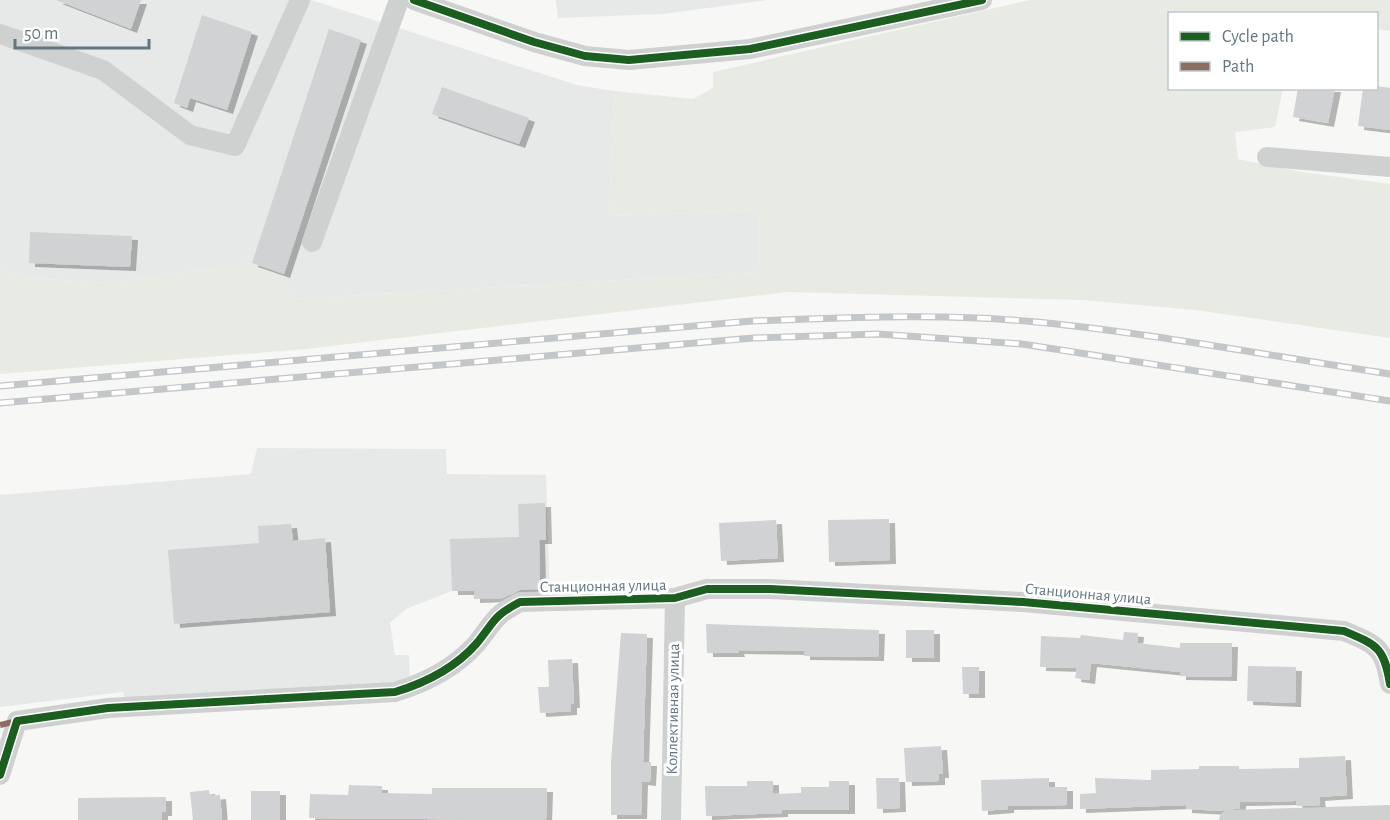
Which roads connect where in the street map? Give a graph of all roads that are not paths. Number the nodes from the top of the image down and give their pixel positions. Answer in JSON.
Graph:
{"nodes":[{"id":1,"x":300,"y":0,"type":"edge"},
{"id":2,"x":399,"y":0,"type":"edge"},
{"id":3,"x":414,"y":0,"type":"edge"},
{"id":4,"x":982,"y":0,"type":"edge"},
{"id":5,"x":0,"y":34,"type":"edge"},
{"id":6,"x":1267,"y":157,"type":"dead end"},
{"id":7,"x":1390,"y":167,"type":"edge"},
{"id":8,"x":312,"y":242,"type":"dead end"},
{"id":9,"x":675,"y":598,"type":"junction"},
{"id":10,"x":1390,"y":684,"type":"edge"},
{"id":11,"x":0,"y":775,"type":"edge"},
{"id":12,"x":1390,"y":814,"type":"edge"},
{"id":13,"x":671,"y":820,"type":"edge"},
{"id":14,"x":1229,"y":820,"type":"edge"}],
"edges":[{"from":1,"to":5,"type":"street"},
{"from":2,"to":8,"type":"street"},
{"from":3,"to":4,"type":"street"},
{"from":6,"to":7,"type":"street"},
{"from":9,"to":10,"type":"street","name":"Станционная улица"},
{"from":9,"to":11,"type":"street","name":"Станционная улица"},
{"from":9,"to":13,"type":"street","name":"Коллективная улица"},
{"from":12,"to":14,"type":"street"}]}
